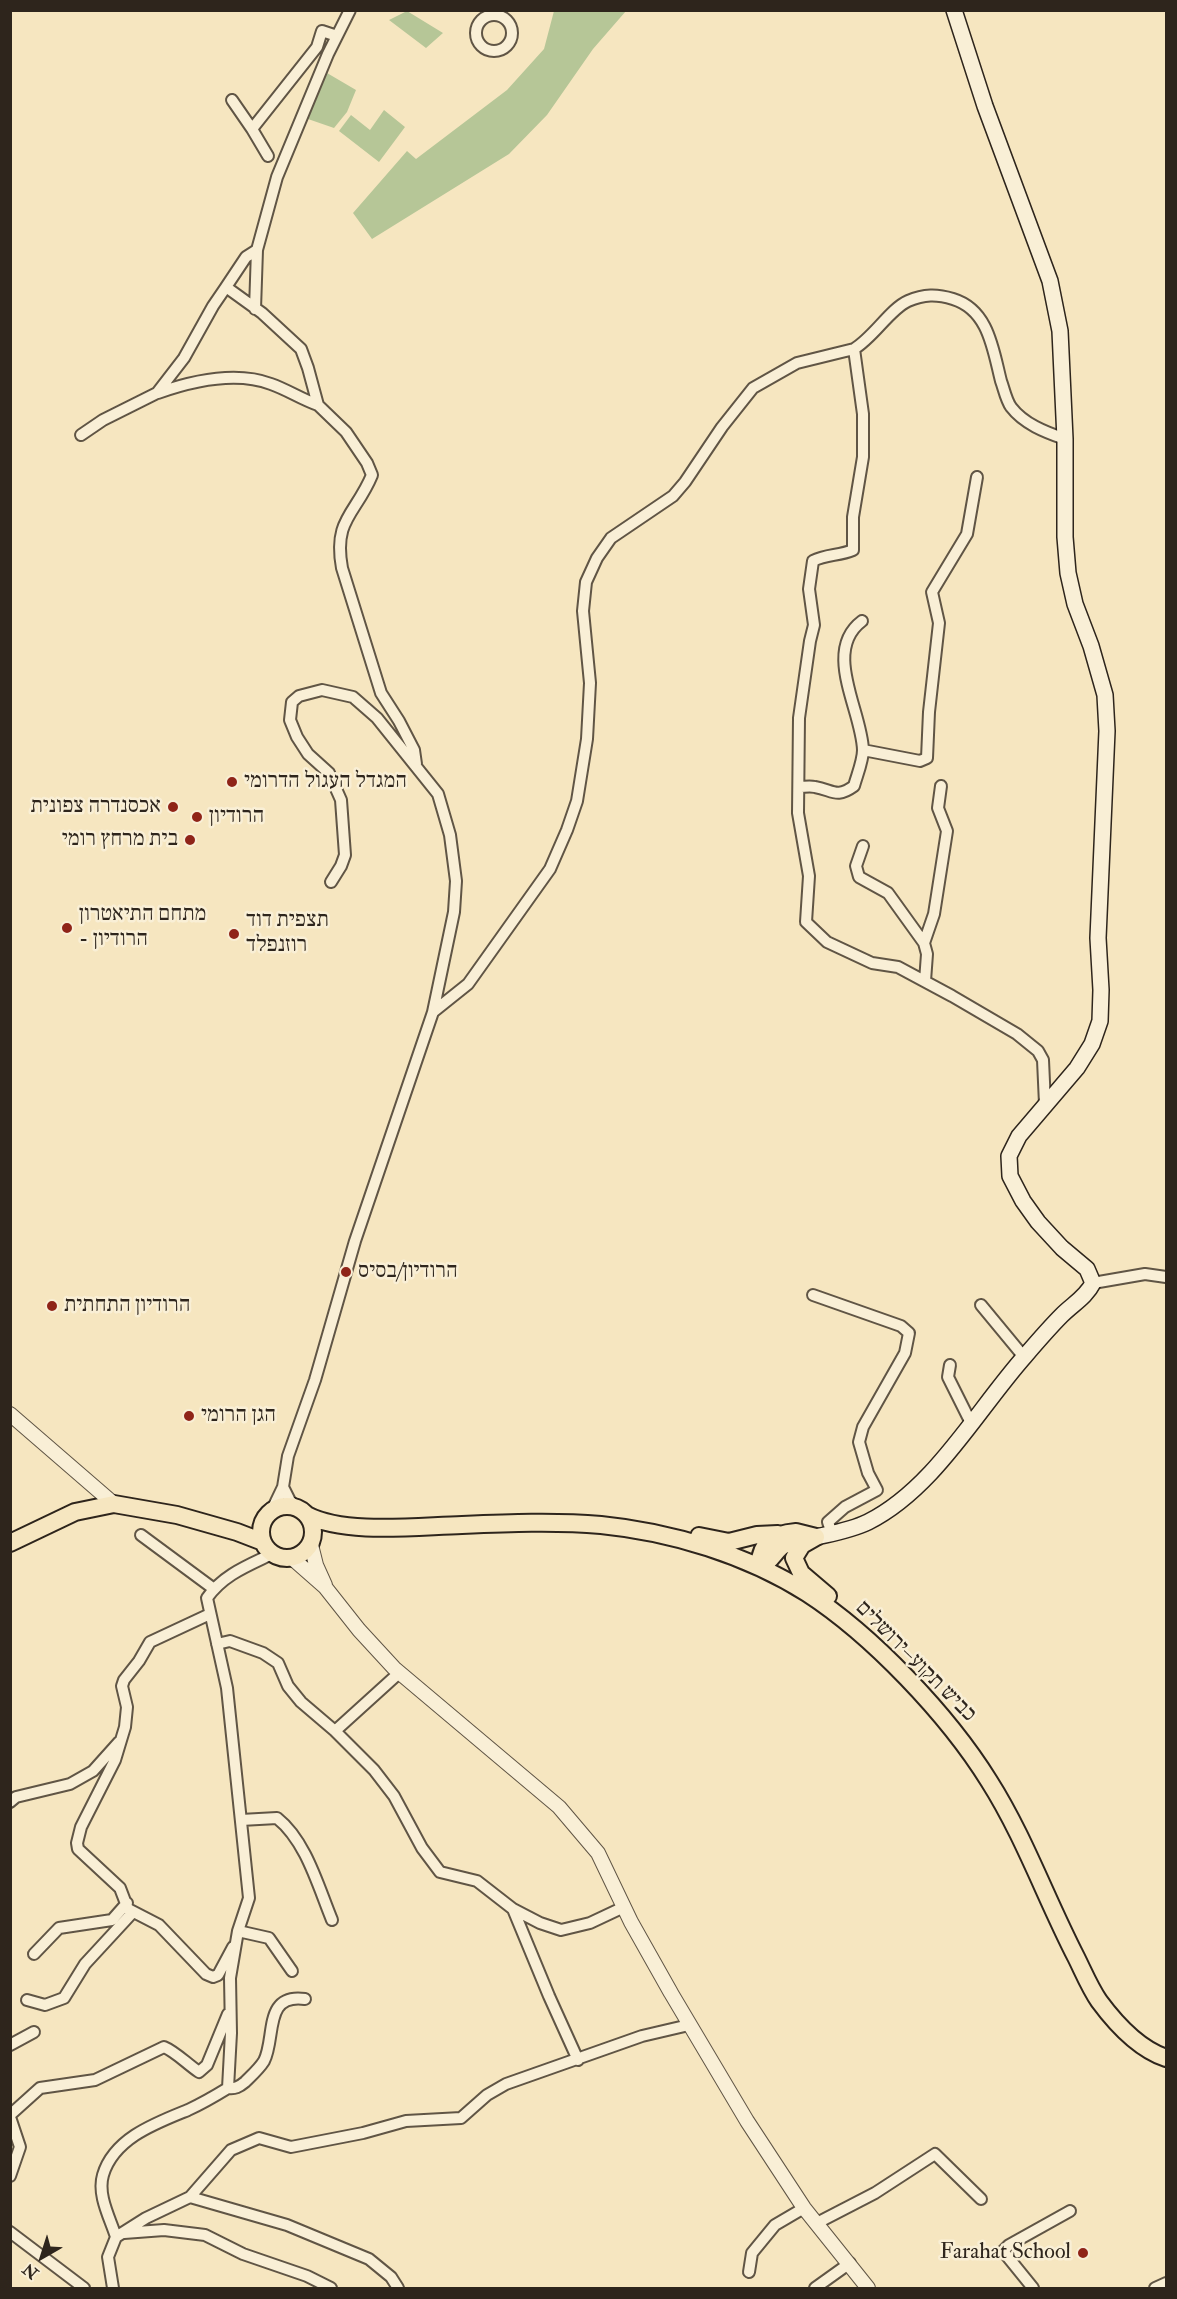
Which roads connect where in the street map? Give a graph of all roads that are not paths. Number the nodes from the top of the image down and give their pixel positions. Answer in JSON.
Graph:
{"nodes":[{"id":1,"x":350,"y":10,"type":"edge"},
{"id":2,"x":954,"y":10,"type":"edge"},
{"id":3,"x":337,"y":36,"type":"junction"},
{"id":4,"x":232,"y":100,"type":"dead end"},
{"id":5,"x":252,"y":129,"type":"junction"},
{"id":6,"x":268,"y":156,"type":"dead end"},
{"id":7,"x":257,"y":250,"type":"junction"},
{"id":8,"x":226,"y":288,"type":"junction"},
{"id":9,"x":255,"y":309,"type":"junction"},
{"id":10,"x":854,"y":349,"type":"junction"},
{"id":11,"x":157,"y":393,"type":"junction"},
{"id":12,"x":318,"y":405,"type":"junction"},
{"id":13,"x":81,"y":435,"type":"dead end"},
{"id":14,"x":1065,"y":439,"type":"junction"},
{"id":15,"x":977,"y":477,"type":"dead end"},
{"id":16,"x":862,"y":621,"type":"dead end"},
{"id":17,"x":863,"y":750,"type":"junction"},
{"id":18,"x":416,"y":765,"type":"junction"},
{"id":19,"x":941,"y":786,"type":"dead end"},
{"id":20,"x":799,"y":787,"type":"junction"},
{"id":21,"x":863,"y":846,"type":"dead end"},
{"id":22,"x":331,"y":882,"type":"dead end"},
{"id":23,"x":924,"y":943,"type":"junction"},
{"id":24,"x":925,"y":981,"type":"junction"},
{"id":25,"x":433,"y":1012,"type":"junction"},
{"id":26,"x":1045,"y":1104,"type":"junction"},
{"id":27,"x":1167,"y":1277,"type":"edge"},
{"id":28,"x":1093,"y":1283,"type":"junction"},
{"id":29,"x":813,"y":1295,"type":"dead end"},
{"id":30,"x":981,"y":1305,"type":"dead end"},
{"id":31,"x":1024,"y":1357,"type":"junction"},
{"id":32,"x":950,"y":1365,"type":"dead end"},
{"id":33,"x":10,"y":1414,"type":"edge"},
{"id":34,"x":971,"y":1423,"type":"junction"},
{"id":35,"x":283,"y":1487,"type":"junction"},
{"id":36,"x":114,"y":1504,"type":"junction"},
{"id":37,"x":304,"y":1512,"type":"junction"},
{"id":38,"x":267,"y":1518,"type":"junction"},
{"id":39,"x":363,"y":1527,"type":"junction"},
{"id":40,"x":625,"y":1529,"type":"junction"},
{"id":41,"x":237,"y":1532,"type":"junction"},
{"id":42,"x":778,"y":1534,"type":"junction"},
{"id":43,"x":141,"y":1535,"type":"dead end"},
{"id":44,"x":824,"y":1535,"type":"junction"},
{"id":45,"x":10,"y":1543,"type":"edge"},
{"id":46,"x":311,"y":1545,"type":"junction"},
{"id":47,"x":268,"y":1548,"type":"junction"},
{"id":48,"x":292,"y":1558,"type":"junction"},
{"id":49,"x":759,"y":1566,"type":"junction"},
{"id":50,"x":326,"y":1587,"type":"junction"},
{"id":51,"x":213,"y":1589,"type":"junction"},
{"id":52,"x":210,"y":1614,"type":"junction"},
{"id":53,"x":217,"y":1644,"type":"junction"},
{"id":54,"x":399,"y":1673,"type":"junction"},
{"id":55,"x":922,"y":1694,"type":"junction"},
{"id":56,"x":335,"y":1731,"type":"junction"},
{"id":57,"x":121,"y":1740,"type":"junction"},
{"id":58,"x":10,"y":1802,"type":"edge"},
{"id":59,"x":241,"y":1820,"type":"junction"},
{"id":60,"x":624,"y":1907,"type":"junction"},
{"id":61,"x":130,"y":1908,"type":"junction"},
{"id":62,"x":513,"y":1909,"type":"junction"},
{"id":63,"x":332,"y":1920,"type":"dead end"},
{"id":64,"x":237,"y":1936,"type":"junction"},
{"id":65,"x":34,"y":1954,"type":"dead end"},
{"id":66,"x":292,"y":1971,"type":"dead end"},
{"id":67,"x":27,"y":2000,"type":"dead end"},
{"id":68,"x":305,"y":2000,"type":"dead end"},
{"id":69,"x":231,"y":2008,"type":"junction"},
{"id":70,"x":689,"y":2025,"type":"junction"},
{"id":71,"x":34,"y":2032,"type":"dead end"},
{"id":72,"x":10,"y":2045,"type":"edge"},
{"id":73,"x":1167,"y":2058,"type":"edge"},
{"id":74,"x":578,"y":2060,"type":"junction"},
{"id":75,"x":228,"y":2088,"type":"junction"},
{"id":76,"x":10,"y":2116,"type":"edge"},
{"id":77,"x":10,"y":2176,"type":"edge"},
{"id":78,"x":190,"y":2197,"type":"junction"},
{"id":79,"x":981,"y":2199,"type":"dead end"},
{"id":80,"x":804,"y":2208,"type":"junction"},
{"id":81,"x":1070,"y":2211,"type":"dead end"},
{"id":82,"x":817,"y":2223,"type":"junction"},
{"id":83,"x":10,"y":2232,"type":"edge"},
{"id":84,"x":118,"y":2235,"type":"junction"},
{"id":85,"x":850,"y":2263,"type":"junction"},
{"id":86,"x":749,"y":2272,"type":"dead end"},
{"id":87,"x":1167,"y":2283,"type":"edge"},
{"id":88,"x":84,"y":2289,"type":"edge"},
{"id":89,"x":113,"y":2289,"type":"edge"},
{"id":90,"x":331,"y":2289,"type":"edge"},
{"id":91,"x":398,"y":2289,"type":"edge"},
{"id":92,"x":815,"y":2289,"type":"edge"},
{"id":93,"x":868,"y":2289,"type":"edge"},
{"id":94,"x":1033,"y":2289,"type":"edge"},
{"id":95,"x":1155,"y":2289,"type":"edge"}],
"edges":[{"from":1,"to":3,"type":"street"},
{"from":2,"to":14,"type":"main road"},
{"from":3,"to":5,"type":"street"},
{"from":3,"to":7,"type":"street"},
{"from":4,"to":5,"type":"street"},
{"from":5,"to":6,"type":"street"},
{"from":7,"to":8,"type":"street"},
{"from":7,"to":9,"type":"street"},
{"from":8,"to":9,"type":"street"},
{"from":8,"to":11,"type":"street"},
{"from":9,"to":12,"type":"street"},
{"from":10,"to":14,"type":"street"},
{"from":10,"to":20,"type":"street"},
{"from":10,"to":25,"type":"street"},
{"from":11,"to":12,"type":"street"},
{"from":11,"to":13,"type":"street"},
{"from":12,"to":18,"type":"street"},
{"from":14,"to":26,"type":"main road"},
{"from":15,"to":17,"type":"street"},
{"from":16,"to":17,"type":"street"},
{"from":17,"to":20,"type":"street"},
{"from":18,"to":22,"type":"street"},
{"from":18,"to":25,"type":"street"},
{"from":19,"to":23,"type":"street"},
{"from":20,"to":24,"type":"street"},
{"from":21,"to":23,"type":"street"},
{"from":23,"to":24,"type":"street"},
{"from":24,"to":26,"type":"street"},
{"from":25,"to":35,"type":"street"},
{"from":26,"to":28,"type":"main road"},
{"from":27,"to":28,"type":"street"},
{"from":28,"to":31,"type":"main road"},
{"from":29,"to":44,"type":"street"},
{"from":30,"to":31,"type":"street"},
{"from":31,"to":34,"type":"main road"},
{"from":32,"to":34,"type":"street"},
{"from":33,"to":36,"type":"street"},
{"from":34,"to":44,"type":"main road"},
{"from":35,"to":37,"type":"street"},
{"from":35,"to":38,"type":"street"},
{"from":36,"to":41,"type":"main road"},
{"from":36,"to":45,"type":"main road"},
{"from":37,"to":38,"type":"main road"},
{"from":37,"to":39,"type":"main road","name":"כביש תקוע–ירושלים"},
{"from":37,"to":46,"type":"main road"},
{"from":38,"to":41,"type":"main road"},
{"from":38,"to":47,"type":"main road"},
{"from":39,"to":40,"type":"main road","name":"כביש תקוע–ירושלים"},
{"from":39,"to":46,"type":"main road","name":"כביש תקוע–ירושלים"},
{"from":40,"to":42,"type":"main road"},
{"from":40,"to":49,"type":"main road","name":"כביש תקוע–ירושלים"},
{"from":41,"to":47,"type":"main road"},
{"from":42,"to":44,"type":"main road"},
{"from":42,"to":49,"type":"main road"},
{"from":43,"to":51,"type":"street"},
{"from":44,"to":49,"type":"main road"},
{"from":44,"to":55,"type":"main road"},
{"from":46,"to":48,"type":"main road"},
{"from":46,"to":50,"type":"street"},
{"from":47,"to":48,"type":"main road"},
{"from":47,"to":51,"type":"street"},
{"from":48,"to":50,"type":"street"},
{"from":49,"to":55,"type":"main road","name":"כביש תקוע–ירושלים"},
{"from":50,"to":54,"type":"street"},
{"from":51,"to":52,"type":"street"},
{"from":52,"to":53,"type":"street"},
{"from":52,"to":57,"type":"street"},
{"from":53,"to":56,"type":"street"},
{"from":53,"to":59,"type":"street"},
{"from":54,"to":56,"type":"street"},
{"from":54,"to":60,"type":"street"},
{"from":55,"to":73,"type":"main road","name":"כביש תקוע–ירושלים"},
{"from":56,"to":62,"type":"street"},
{"from":57,"to":58,"type":"street"},
{"from":57,"to":61,"type":"street"},
{"from":59,"to":63,"type":"street"},
{"from":59,"to":64,"type":"street"},
{"from":60,"to":62,"type":"street"},
{"from":60,"to":70,"type":"street"},
{"from":61,"to":64,"type":"street"},
{"from":61,"to":65,"type":"street"},
{"from":61,"to":67,"type":"street"},
{"from":62,"to":74,"type":"street"},
{"from":64,"to":66,"type":"street"},
{"from":64,"to":69,"type":"street"},
{"from":68,"to":75,"type":"street"},
{"from":69,"to":75,"type":"street"},
{"from":69,"to":76,"type":"street"},
{"from":70,"to":74,"type":"street"},
{"from":70,"to":80,"type":"street"},
{"from":71,"to":72,"type":"street"},
{"from":74,"to":78,"type":"street"},
{"from":75,"to":84,"type":"street"},
{"from":76,"to":77,"type":"street"},
{"from":78,"to":84,"type":"street"},
{"from":78,"to":91,"type":"street"},
{"from":79,"to":82,"type":"street"},
{"from":80,"to":82,"type":"street"},
{"from":80,"to":86,"type":"street"},
{"from":81,"to":94,"type":"street"},
{"from":82,"to":85,"type":"street"},
{"from":83,"to":88,"type":"street"},
{"from":84,"to":89,"type":"street"},
{"from":84,"to":90,"type":"street"},
{"from":85,"to":92,"type":"street"},
{"from":85,"to":93,"type":"street"},
{"from":87,"to":95,"type":"street"}]}
